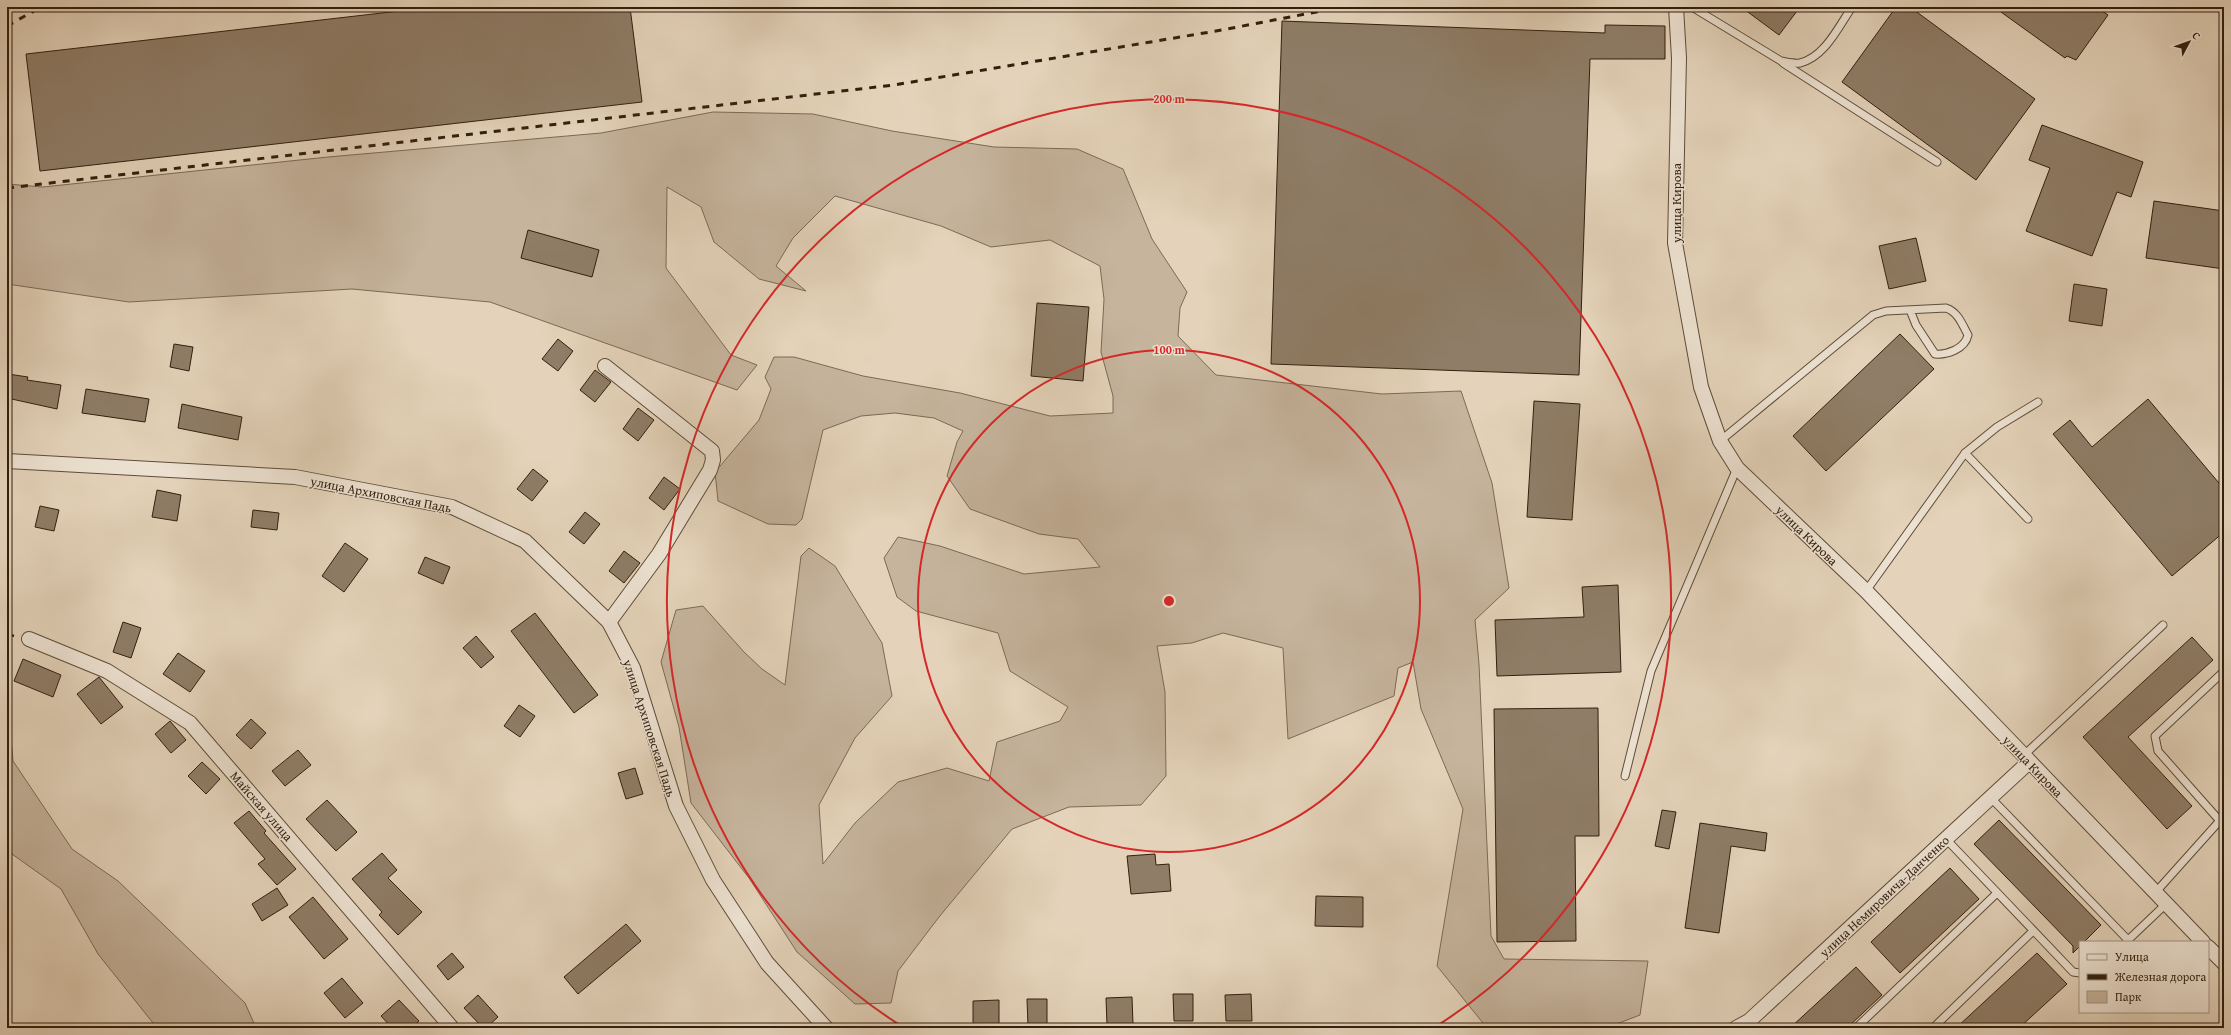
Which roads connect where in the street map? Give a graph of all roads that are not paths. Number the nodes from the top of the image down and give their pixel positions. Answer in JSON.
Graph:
{"nodes":[{"id":1,"x":1676,"y":7,"type":"edge"},
{"id":2,"x":1692,"y":7,"type":"edge"},
{"id":3,"x":1852,"y":7,"type":"edge"},
{"id":4,"x":1782,"y":61,"type":"junction"},
{"id":5,"x":1937,"y":162,"type":"dead end"},
{"id":6,"x":1910,"y":310,"type":"junction"},
{"id":7,"x":605,"y":366,"type":"dead end"},
{"id":8,"x":2038,"y":402,"type":"dead end"},
{"id":9,"x":1720,"y":441,"type":"junction"},
{"id":10,"x":1965,"y":453,"type":"junction"},
{"id":11,"x":7,"y":460,"type":"edge"},
{"id":12,"x":1737,"y":468,"type":"junction"},
{"id":13,"x":2028,"y":519,"type":"dead end"},
{"id":14,"x":1866,"y":591,"type":"junction"},
{"id":15,"x":609,"y":622,"type":"junction"},
{"id":16,"x":2163,"y":625,"type":"dead end"},
{"id":17,"x":28,"y":639,"type":"dead end"},
{"id":18,"x":2222,"y":673,"type":"dead end"},
{"id":19,"x":2026,"y":759,"type":"junction"},
{"id":20,"x":1625,"y":776,"type":"dead end"},
{"id":21,"x":1991,"y":798,"type":"junction"},
{"id":22,"x":2222,"y":818,"type":"edge"},
{"id":23,"x":1946,"y":839,"type":"junction"},
{"id":24,"x":1997,"y":893,"type":"junction"},
{"id":25,"x":2155,"y":893,"type":"junction"},
{"id":26,"x":2166,"y":904,"type":"junction"},
{"id":27,"x":2033,"y":931,"type":"junction"},
{"id":28,"x":2127,"y":941,"type":"edge"},
{"id":29,"x":2202,"y":941,"type":"edge"},
{"id":30,"x":2209,"y":948,"type":"edge"},
{"id":31,"x":2224,"y":963,"type":"edge"},
{"id":32,"x":2079,"y":973,"type":"edge"},
{"id":33,"x":1749,"y":1024,"type":"edge"},
{"id":34,"x":452,"y":1028,"type":"edge"},
{"id":35,"x":826,"y":1028,"type":"edge"},
{"id":36,"x":1736,"y":1028,"type":"edge"},
{"id":37,"x":1856,"y":1028,"type":"edge"},
{"id":38,"x":1933,"y":1028,"type":"edge"}],
"edges":[{"from":1,"to":9,"type":"street","name":"улица Кирова"},
{"from":2,"to":4,"type":"lane"},
{"from":3,"to":4,"type":"lane"},
{"from":4,"to":5,"type":"lane"},
{"from":6,"to":6,"type":"lane"},
{"from":6,"to":9,"type":"lane"},
{"from":7,"to":15,"type":"street"},
{"from":8,"to":10,"type":"lane"},
{"from":9,"to":12,"type":"street","name":"улица Кирова"},
{"from":10,"to":13,"type":"lane"},
{"from":10,"to":14,"type":"lane"},
{"from":11,"to":15,"type":"street","name":"улица Архиповская Падь"},
{"from":12,"to":14,"type":"street","name":"улица Кирова"},
{"from":12,"to":20,"type":"lane"},
{"from":14,"to":19,"type":"street","name":"улица Кирова"},
{"from":15,"to":35,"type":"street","name":"улица Архиповская Падь"},
{"from":16,"to":19,"type":"lane"},
{"from":17,"to":34,"type":"street","name":"Майская улица"},
{"from":18,"to":22,"type":"lane"},
{"from":19,"to":21,"type":"street","name":"улица Немировича-Данченко"},
{"from":19,"to":25,"type":"street","name":"улица Кирова"},
{"from":21,"to":23,"type":"street","name":"улица Немировича-Данченко"},
{"from":21,"to":28,"type":"lane"},
{"from":22,"to":25,"type":"lane"},
{"from":23,"to":24,"type":"lane"},
{"from":23,"to":33,"type":"street","name":"улица Немировича-Данченко"},
{"from":24,"to":27,"type":"lane"},
{"from":24,"to":37,"type":"lane"},
{"from":25,"to":26,"type":"street","name":"улица Кирова"},
{"from":26,"to":28,"type":"lane"},
{"from":26,"to":29,"type":"street","name":"улица Кирова"},
{"from":27,"to":32,"type":"lane"},
{"from":27,"to":38,"type":"lane"},
{"from":30,"to":31,"type":"street"},
{"from":33,"to":36,"type":"street","name":"улица Немировича-Данченко"}]}
